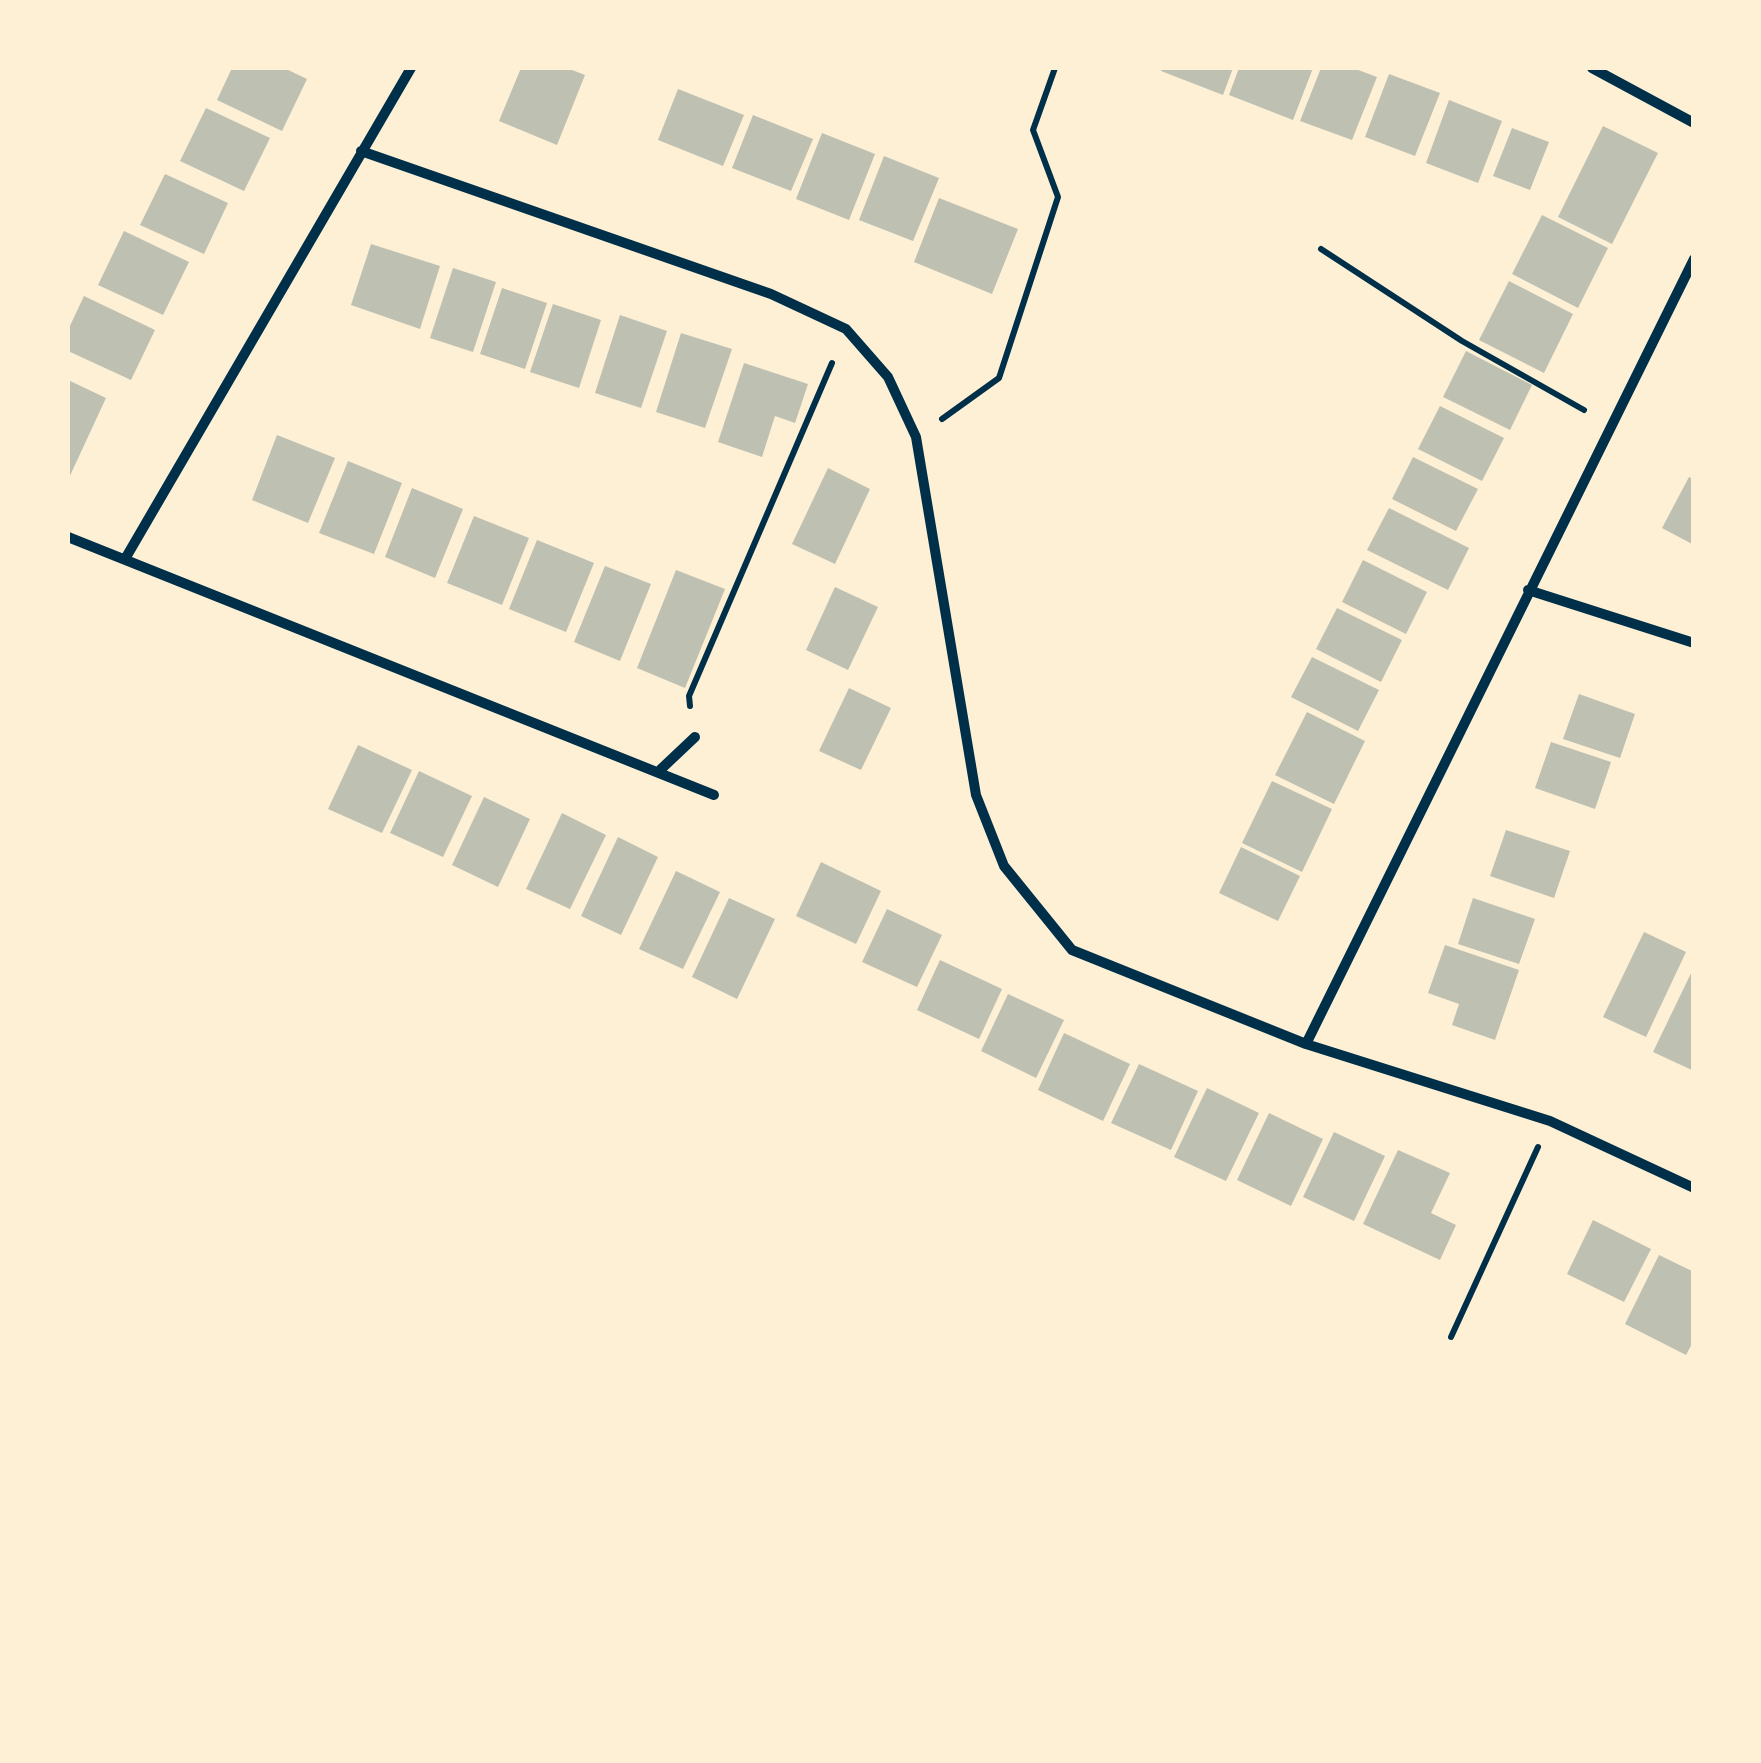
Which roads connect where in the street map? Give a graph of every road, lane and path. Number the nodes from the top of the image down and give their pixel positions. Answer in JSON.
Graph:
{"nodes":[{"id":1,"x":411,"y":68,"type":"edge"},
{"id":2,"x":1055,"y":68,"type":"edge"},
{"id":3,"x":1592,"y":68,"type":"edge"},
{"id":4,"x":1694,"y":123,"type":"edge"},
{"id":5,"x":361,"y":151,"type":"junction"},
{"id":6,"x":1320,"y":249,"type":"dead end"},
{"id":7,"x":1694,"y":259,"type":"edge"},
{"id":8,"x":846,"y":329,"type":"junction"},
{"id":9,"x":1611,"y":426,"type":"junction"},
{"id":10,"x":916,"y":437,"type":"junction"},
{"id":11,"x":68,"y":537,"type":"edge"},
{"id":12,"x":124,"y":558,"type":"junction"},
{"id":13,"x":1528,"y":590,"type":"junction"},
{"id":14,"x":1694,"y":643,"type":"edge"},
{"id":15,"x":695,"y":737,"type":"joint"},
{"id":16,"x":659,"y":771,"type":"junction"},
{"id":17,"x":714,"y":795,"type":"dead end"},
{"id":18,"x":1306,"y":1044,"type":"junction"},
{"id":19,"x":1550,"y":1121,"type":"junction"},
{"id":20,"x":1694,"y":1188,"type":"edge"},
{"id":21,"x":1451,"y":1337,"type":"dead end"}],
"edges":[{"from":1,"to":5,"type":"street"},
{"from":2,"to":10,"type":"path"},
{"from":3,"to":4,"type":"street"},
{"from":5,"to":8,"type":"street"},
{"from":5,"to":12,"type":"street"},
{"from":6,"to":9,"type":"path"},
{"from":7,"to":9,"type":"street"},
{"from":8,"to":10,"type":"street"},
{"from":8,"to":15,"type":"path"},
{"from":9,"to":13,"type":"street"},
{"from":10,"to":18,"type":"street"},
{"from":11,"to":12,"type":"street"},
{"from":12,"to":16,"type":"street"},
{"from":13,"to":14,"type":"street"},
{"from":13,"to":18,"type":"street"},
{"from":15,"to":16,"type":"street"},
{"from":16,"to":17,"type":"street"},
{"from":18,"to":19,"type":"street"},
{"from":19,"to":20,"type":"street"},
{"from":19,"to":21,"type":"path"}]}
